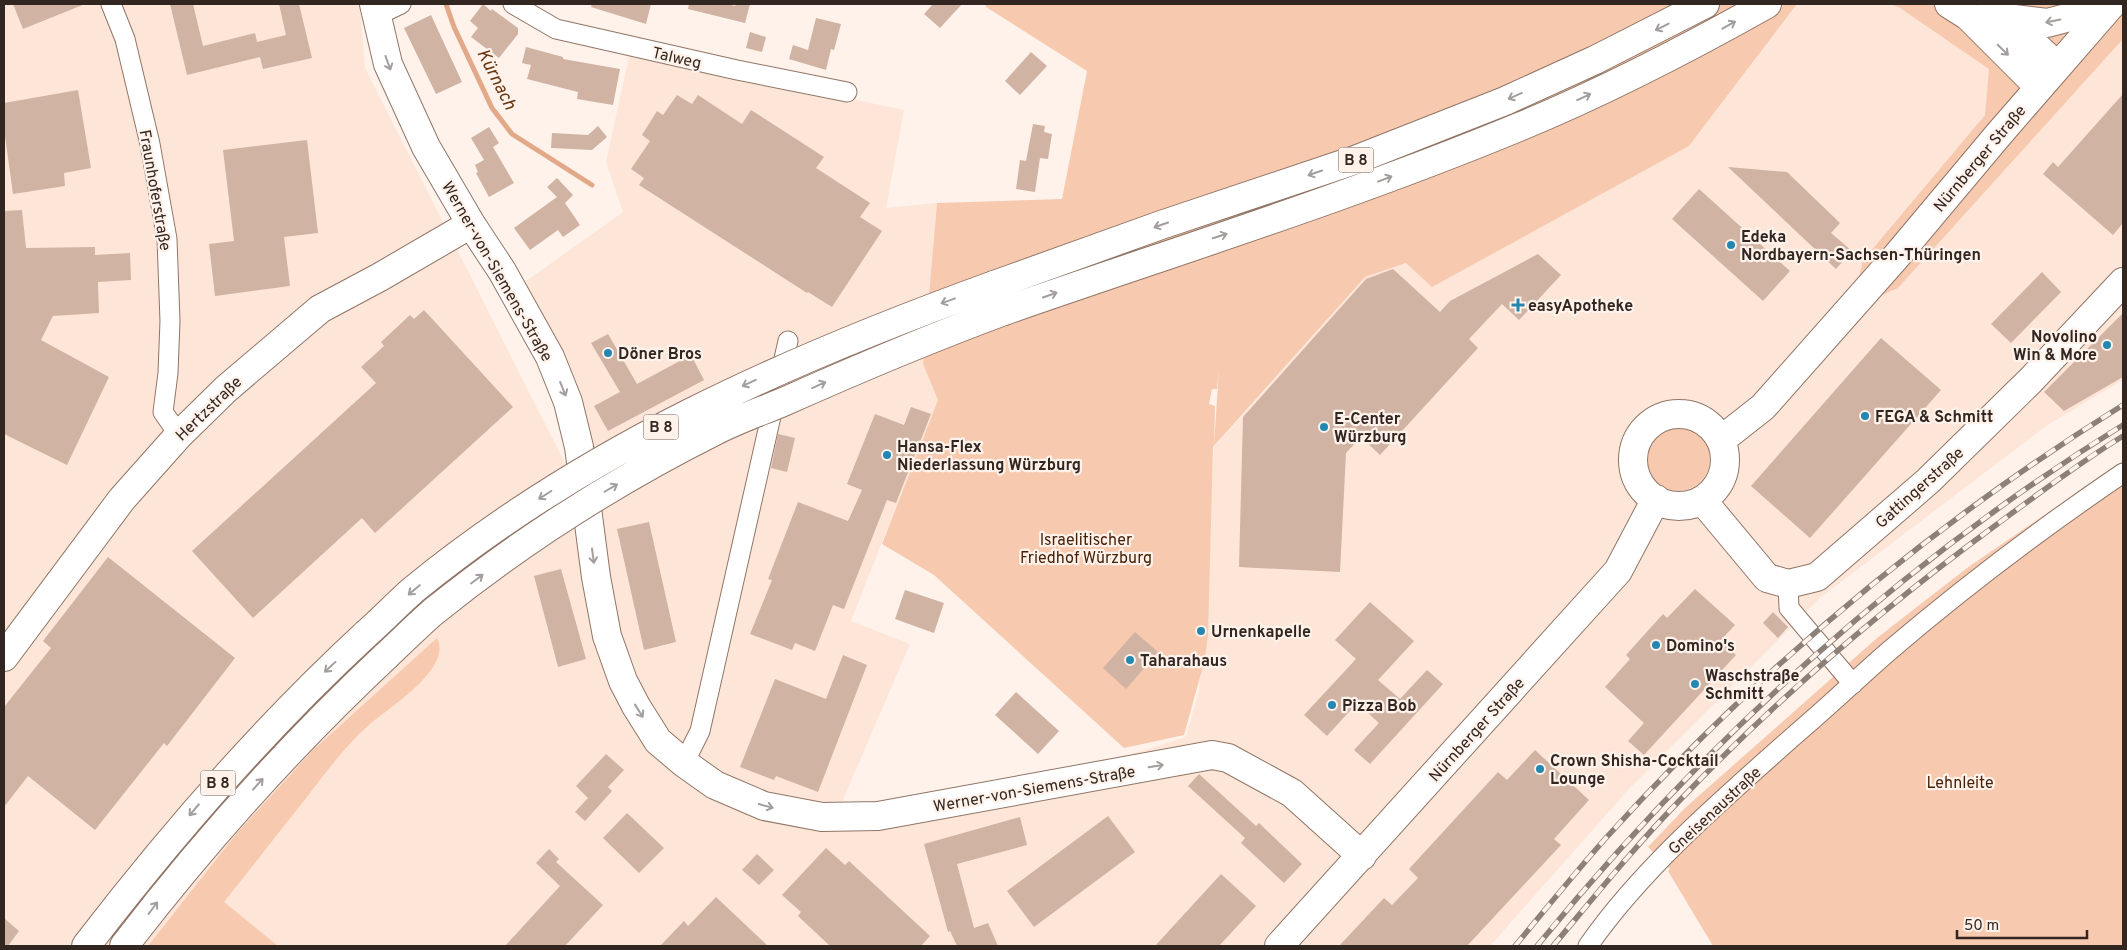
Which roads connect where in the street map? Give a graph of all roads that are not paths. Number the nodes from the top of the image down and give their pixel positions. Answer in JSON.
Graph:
{"nodes":[{"id":1,"x":111,"y":4,"type":"edge"},
{"id":2,"x":401,"y":4,"type":"edge"},
{"id":3,"x":513,"y":4,"type":"edge"},
{"id":4,"x":1705,"y":4,"type":"edge"},
{"id":5,"x":1784,"y":4,"type":"edge"},
{"id":6,"x":1949,"y":4,"type":"edge"},
{"id":7,"x":2097,"y":4,"type":"edge"},
{"id":8,"x":2112,"y":4,"type":"edge"},
{"id":9,"x":1761,"y":7,"type":"edge"},
{"id":10,"x":375,"y":10,"type":"edge"},
{"id":11,"x":1999,"y":11,"type":"edge"},
{"id":12,"x":2057,"y":66,"type":"junction"},
{"id":13,"x":2039,"y":87,"type":"junction"},
{"id":14,"x":847,"y":92,"type":"dead end"},
{"id":15,"x":471,"y":224,"type":"junction"},
{"id":16,"x":2123,"y":282,"type":"edge"},
{"id":17,"x":788,"y":341,"type":"dead end"},
{"id":18,"x":179,"y":435,"type":"junction"},
{"id":19,"x":1721,"y":440,"type":"junction"},
{"id":20,"x":2123,"y":473,"type":"edge"},
{"id":21,"x":1656,"y":500,"type":"junction"},
{"id":22,"x":1702,"y":500,"type":"junction"},
{"id":23,"x":1788,"y":584,"type":"junction"},
{"id":24,"x":4,"y":657,"type":"edge"},
{"id":25,"x":1853,"y":684,"type":"junction"},
{"id":26,"x":684,"y":763,"type":"junction"},
{"id":27,"x":1362,"y":856,"type":"junction"},
{"id":28,"x":86,"y":946,"type":"edge"},
{"id":29,"x":124,"y":946,"type":"edge"},
{"id":30,"x":1279,"y":946,"type":"edge"},
{"id":31,"x":1588,"y":946,"type":"edge"}],
"edges":[{"from":1,"to":18,"type":"street","name":"Fraunhoferstraße"},
{"from":2,"to":10,"type":"street"},
{"from":3,"to":14,"type":"street","name":"Talweg"},
{"from":4,"to":28,"type":"main road","number":"B 8","one_way":true,"bridge":true},
{"from":5,"to":9,"type":"main road"},
{"from":6,"to":13,"type":"main road","one_way":true},
{"from":7,"to":11,"type":"main road","one_way":true},
{"from":8,"to":12,"type":"main road","name":"Nürnberger Straße"},
{"from":29,"to":9,"type":"main road","number":"B 8","one_way":true,"bridge":true},
{"from":10,"to":15,"type":"main road","name":"Werner-von-Siemens-Straße","one_way":true},
{"from":11,"to":12,"type":"main road"},
{"from":12,"to":13,"type":"main road","name":"Nürnberger Straße"},
{"from":13,"to":19,"type":"main road","name":"Nürnberger Straße"},
{"from":15,"to":18,"type":"main road","name":"Hertzstraße"},
{"from":15,"to":26,"type":"main road","name":"Werner-von-Siemens-Straße","one_way":true},
{"from":16,"to":23,"type":"main road","name":"Gattingerstraße"},
{"from":17,"to":26,"type":"street"},
{"from":18,"to":24,"type":"main road","name":"Hertzstraße"},
{"from":19,"to":21,"type":"main road"},
{"from":19,"to":22,"type":"main road"},
{"from":20,"to":25,"type":"street","name":"Gneisenaustraße"},
{"from":21,"to":22,"type":"main road"},
{"from":21,"to":27,"type":"main road","name":"Nürnberger Straße"},
{"from":22,"to":23,"type":"main road"},
{"from":23,"to":25,"type":"street"},
{"from":25,"to":31,"type":"street","name":"Gneisenaustraße"},
{"from":26,"to":27,"type":"main road","name":"Werner-von-Siemens-Straße","one_way":true},
{"from":27,"to":30,"type":"main road","name":"Nürnberger Straße"}]}
